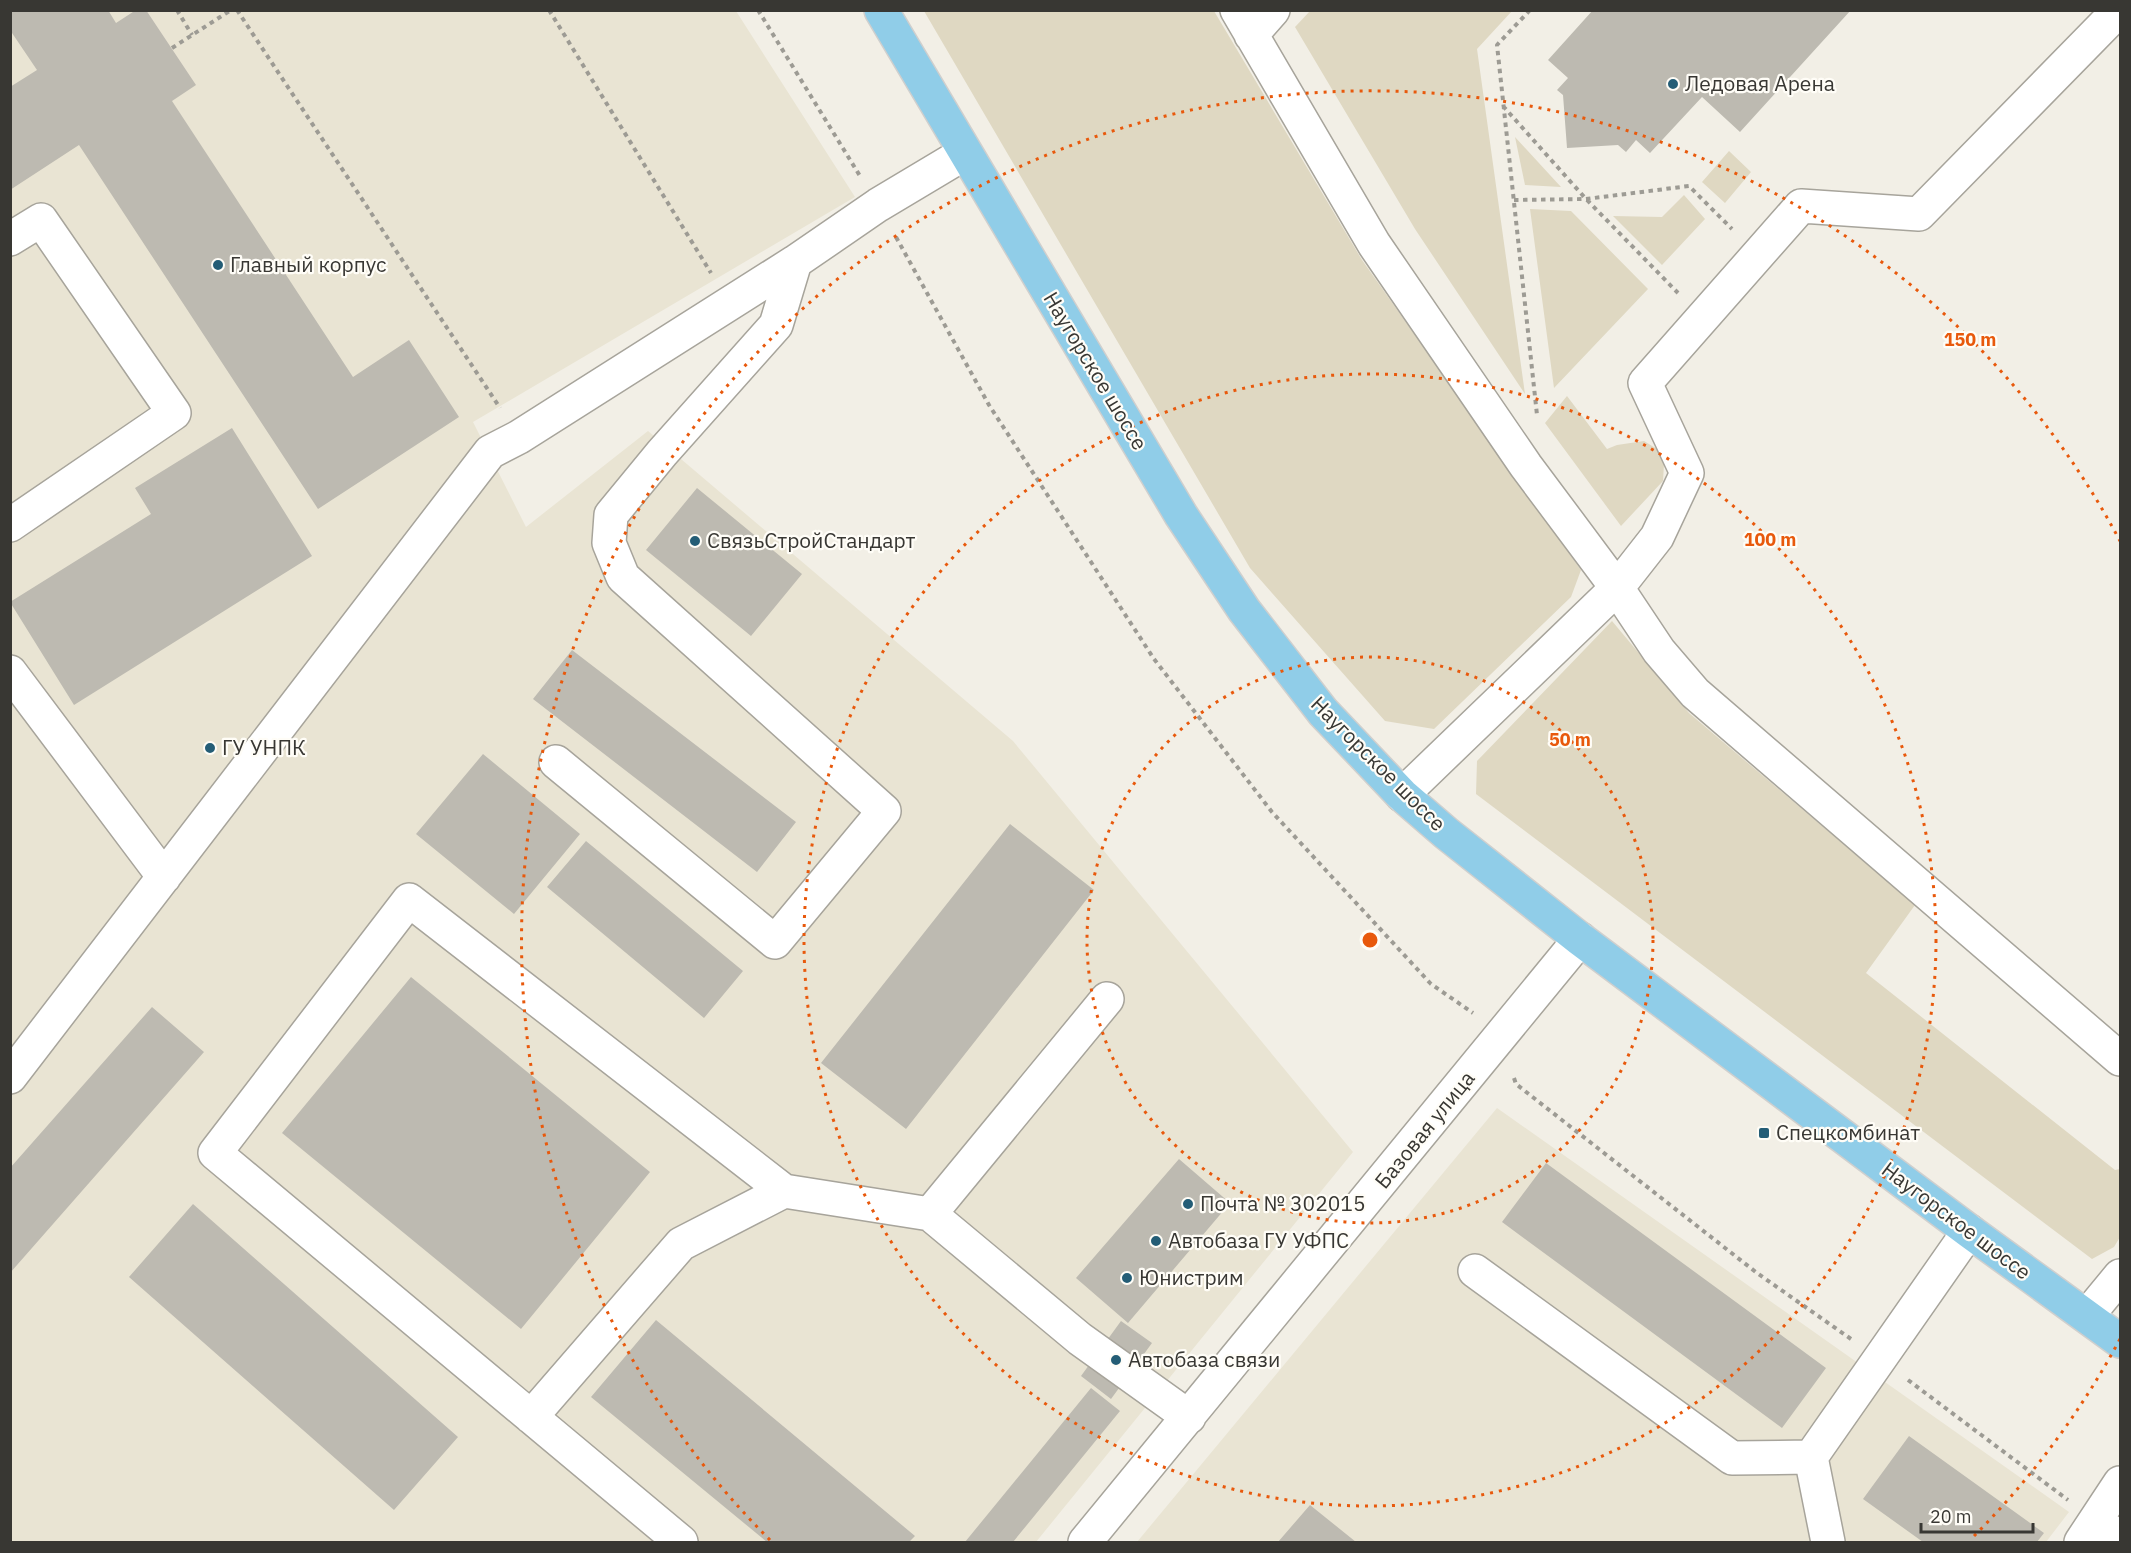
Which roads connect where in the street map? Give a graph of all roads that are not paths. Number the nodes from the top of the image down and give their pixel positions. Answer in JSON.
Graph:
{"nodes":[{"id":1,"x":881,"y":10,"type":"edge"},
{"id":2,"x":1273,"y":10,"type":"edge"},
{"id":3,"x":2119,"y":10,"type":"edge"},
{"id":4,"x":1244,"y":23,"type":"edge"},
{"id":5,"x":965,"y":153,"type":"junction"},
{"id":6,"x":10,"y":239,"type":"edge"},
{"id":7,"x":795,"y":262,"type":"junction"},
{"id":8,"x":10,"y":525,"type":"edge"},
{"id":9,"x":1617,"y":588,"type":"junction"},
{"id":10,"x":10,"y":672,"type":"edge"},
{"id":11,"x":556,"y":762,"type":"dead end"},
{"id":12,"x":1402,"y":795,"type":"junction"},
{"id":13,"x":164,"y":876,"type":"junction"},
{"id":14,"x":1580,"y":939,"type":"junction"},
{"id":15,"x":1107,"y":999,"type":"dead end"},
{"id":16,"x":2121,"y":1059,"type":"edge"},
{"id":17,"x":10,"y":1077,"type":"edge"},
{"id":18,"x":784,"y":1191,"type":"junction"},
{"id":19,"x":930,"y":1214,"type":"junction"},
{"id":20,"x":1969,"y":1231,"type":"junction"},
{"id":21,"x":1475,"y":1271,"type":"dead end"},
{"id":22,"x":2121,"y":1276,"type":"edge"},
{"id":23,"x":2087,"y":1316,"type":"junction"},
{"id":24,"x":2121,"y":1341,"type":"edge"},
{"id":25,"x":531,"y":1417,"type":"junction"},
{"id":26,"x":1189,"y":1417,"type":"junction"},
{"id":27,"x":1811,"y":1457,"type":"junction"},
{"id":28,"x":2121,"y":1484,"type":"edge"},
{"id":29,"x":2099,"y":1534,"type":"edge"},
{"id":30,"x":681,"y":1542,"type":"edge"},
{"id":31,"x":1085,"y":1542,"type":"edge"},
{"id":32,"x":1828,"y":1542,"type":"edge"}],
"edges":[{"from":1,"to":5,"type":"main road","name":"Наугорское шоссе"},
{"from":2,"to":4,"type":"street"},
{"from":3,"to":9,"type":"street"},
{"from":4,"to":9,"type":"street"},
{"from":5,"to":7,"type":"street"},
{"from":5,"to":12,"type":"main road","name":"Наугорское шоссе"},
{"from":6,"to":8,"type":"street"},
{"from":7,"to":11,"type":"street"},
{"from":7,"to":13,"type":"street"},
{"from":9,"to":12,"type":"street"},
{"from":9,"to":16,"type":"street"},
{"from":10,"to":13,"type":"street"},
{"from":12,"to":14,"type":"main road","name":"Наугорское шоссе"},
{"from":13,"to":17,"type":"street"},
{"from":14,"to":20,"type":"main road","name":"Наугорское шоссе"},
{"from":14,"to":26,"type":"street","name":"Базовая улица"},
{"from":15,"to":19,"type":"street"},
{"from":18,"to":19,"type":"street"},
{"from":18,"to":25,"type":"street"},
{"from":18,"to":25,"type":"street"},
{"from":19,"to":26,"type":"street"},
{"from":20,"to":23,"type":"main road","name":"Наугорское шоссе"},
{"from":20,"to":27,"type":"street"},
{"from":21,"to":27,"type":"street"},
{"from":22,"to":23,"type":"street"},
{"from":23,"to":24,"type":"main road","name":"Наугорское шоссе"},
{"from":25,"to":30,"type":"street"},
{"from":26,"to":31,"type":"street","name":"Базовая улица"},
{"from":27,"to":32,"type":"street"},
{"from":28,"to":29,"type":"street"}]}
